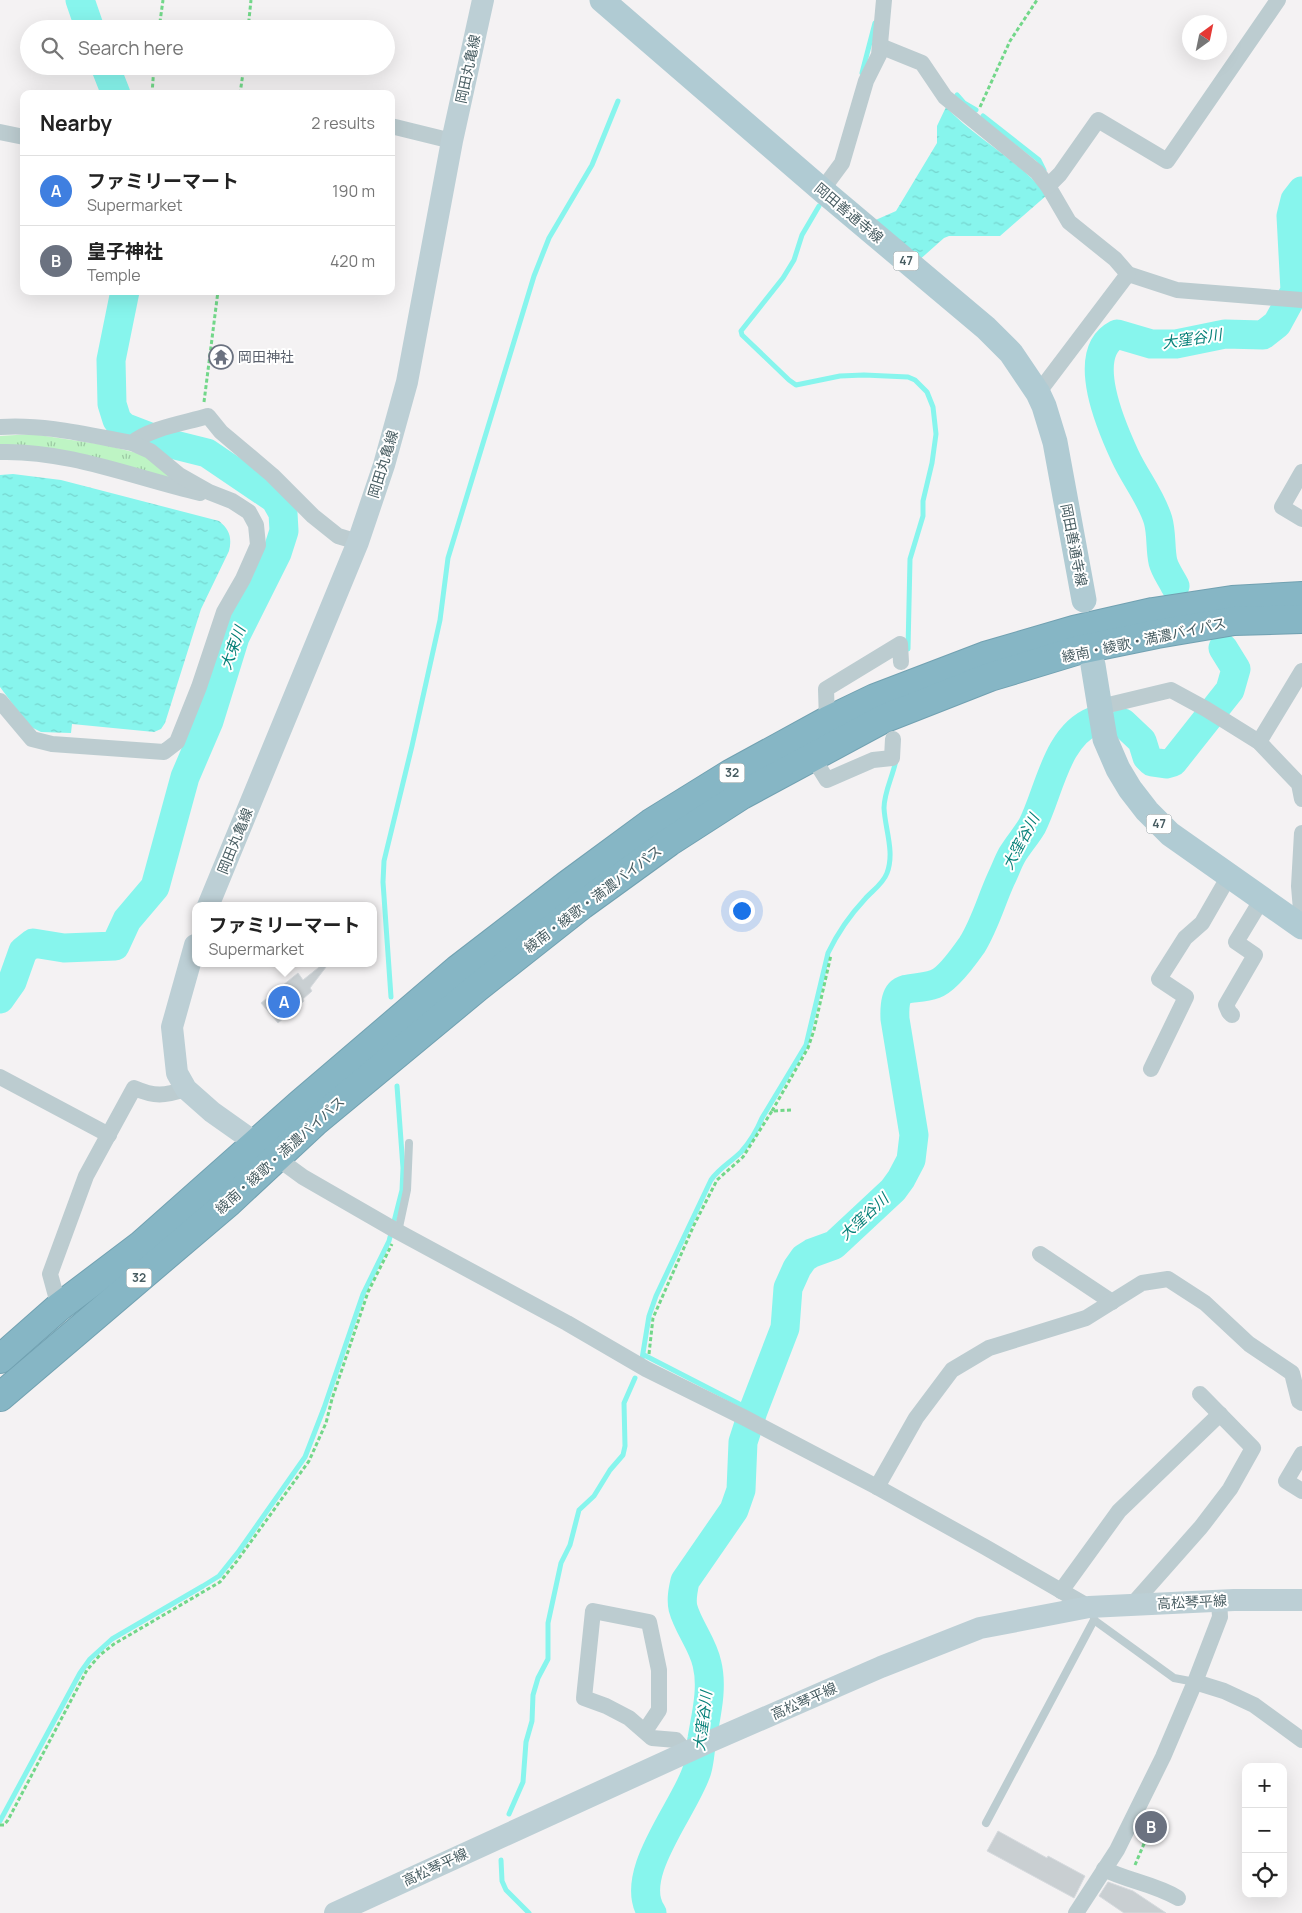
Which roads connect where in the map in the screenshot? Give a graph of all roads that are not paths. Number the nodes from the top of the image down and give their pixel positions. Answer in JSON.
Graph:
{"nodes":[{"id":1,"x":483,"y":0,"type":"edge"},
{"id":2,"x":602,"y":0,"type":"edge"},
{"id":3,"x":884,"y":0,"type":"edge"},
{"id":4,"x":1278,"y":0,"type":"edge"},
{"id":5,"x":880,"y":50,"type":"junction"},
{"id":6,"x":395,"y":127,"type":"edge"},
{"id":7,"x":0,"y":132,"type":"edge"},
{"id":8,"x":20,"y":136,"type":"edge"},
{"id":9,"x":452,"y":141,"type":"junction"},
{"id":10,"x":1048,"y":186,"type":"junction"},
{"id":11,"x":822,"y":190,"type":"junction"},
{"id":12,"x":1128,"y":274,"type":"junction"},
{"id":13,"x":1302,"y":300,"type":"edge"},
{"id":14,"x":1038,"y":393,"type":"junction"},
{"id":15,"x":0,"y":428,"type":"edge"},
{"id":16,"x":135,"y":441,"type":"junction"},
{"id":17,"x":0,"y":452,"type":"edge"},
{"id":18,"x":1302,"y":472,"type":"edge"},
{"id":19,"x":210,"y":492,"type":"junction"},
{"id":20,"x":1302,"y":519,"type":"edge"},
{"id":21,"x":358,"y":542,"type":"junction"},
{"id":22,"x":1302,"y":596,"type":"edge"},
{"id":23,"x":1084,"y":600,"type":"dead end"},
{"id":24,"x":1302,"y":619,"type":"edge"},
{"id":25,"x":901,"y":662,"type":"dead end"},
{"id":26,"x":1093,"y":665,"type":"dead end"},
{"id":27,"x":1302,"y":671,"type":"edge"},
{"id":28,"x":0,"y":701,"type":"edge"},
{"id":29,"x":1100,"y":707,"type":"junction"},
{"id":30,"x":827,"y":721,"type":"junction"},
{"id":31,"x":893,"y":739,"type":"dead end"},
{"id":32,"x":1259,"y":742,"type":"junction"},
{"id":33,"x":812,"y":756,"type":"junction"},
{"id":34,"x":1302,"y":799,"type":"edge"},
{"id":35,"x":1302,"y":833,"type":"edge"},
{"id":36,"x":1229,"y":876,"type":"junction"},
{"id":37,"x":1262,"y":898,"type":"junction"},
{"id":38,"x":210,"y":902,"type":"edge"},
{"id":39,"x":1302,"y":922,"type":"edge"},
{"id":40,"x":1302,"y":927,"type":"edge"},
{"id":41,"x":192,"y":956,"type":"edge"},
{"id":42,"x":1232,"y":1015,"type":"dead end"},
{"id":43,"x":1151,"y":1069,"type":"dead end"},
{"id":44,"x":0,"y":1077,"type":"edge"},
{"id":45,"x":186,"y":1089,"type":"junction"},
{"id":46,"x":109,"y":1135,"type":"junction"},
{"id":47,"x":409,"y":1143,"type":"dead end"},
{"id":48,"x":266,"y":1151,"type":"junction"},
{"id":49,"x":394,"y":1230,"type":"junction"},
{"id":50,"x":1040,"y":1254,"type":"dead end"},
{"id":51,"x":1112,"y":1302,"type":"junction"},
{"id":52,"x":59,"y":1308,"type":"junction"},
{"id":53,"x":0,"y":1359,"type":"edge"},
{"id":54,"x":1200,"y":1394,"type":"dead end"},
{"id":55,"x":0,"y":1398,"type":"edge"},
{"id":56,"x":1302,"y":1402,"type":"edge"},
{"id":57,"x":1220,"y":1414,"type":"junction"},
{"id":58,"x":1302,"y":1454,"type":"edge"},
{"id":59,"x":877,"y":1487,"type":"junction"},
{"id":60,"x":1302,"y":1491,"type":"edge"},
{"id":61,"x":1061,"y":1592,"type":"junction"},
{"id":62,"x":1301,"y":1598,"type":"edge"},
{"id":63,"x":1219,"y":1601,"type":"junction"},
{"id":64,"x":1132,"y":1605,"type":"junction"},
{"id":65,"x":1092,"y":1611,"type":"junction"},
{"id":66,"x":1195,"y":1682,"type":"junction"},
{"id":67,"x":645,"y":1731,"type":"junction"},
{"id":68,"x":1302,"y":1740,"type":"edge"},
{"id":69,"x":696,"y":1748,"type":"junction"},
{"id":70,"x":986,"y":1823,"type":"dead end"},
{"id":71,"x":1104,"y":1869,"type":"junction"},
{"id":72,"x":1178,"y":1898,"type":"dead end"},
{"id":73,"x":335,"y":1913,"type":"edge"},
{"id":74,"x":1076,"y":1913,"type":"edge"}],
"edges":[{"from":1,"to":9,"type":"main road","name":"岡田丸亀線"},
{"from":2,"to":11,"type":"main road","name":"岡田善通寺線","number":"47"},
{"from":3,"to":5,"type":"street"},
{"from":4,"to":10,"type":"street"},
{"from":5,"to":10,"type":"street"},
{"from":5,"to":11,"type":"street"},
{"from":6,"to":9,"type":"street"},
{"from":7,"to":8,"type":"street"},
{"from":9,"to":21,"type":"main road","name":"岡田丸亀線"},
{"from":10,"to":12,"type":"street"},
{"from":11,"to":14,"type":"main road","name":"岡田善通寺線","number":"47"},
{"from":12,"to":13,"type":"street"},
{"from":12,"to":14,"type":"street"},
{"from":14,"to":23,"type":"main road","name":"岡田善通寺線","number":"47"},
{"from":15,"to":16,"type":"street"},
{"from":16,"to":19,"type":"street"},
{"from":16,"to":21,"type":"street"},
{"from":17,"to":19,"type":"street"},
{"from":18,"to":20,"type":"street"},
{"from":19,"to":28,"type":"street"},
{"from":21,"to":38,"type":"main road","name":"岡田丸亀線"},
{"from":22,"to":30,"type":"highway","name":"綾南・綾歌・満濃バイパス","number":"32"},
{"from":24,"to":33,"type":"highway","name":"綾南・綾歌・満濃バイパス","number":"32"},
{"from":25,"to":30,"type":"street"},
{"from":26,"to":29,"type":"main road","number":"47"},
{"from":27,"to":32,"type":"street"},
{"from":29,"to":32,"type":"street"},
{"from":29,"to":36,"type":"main road","number":"47"},
{"from":30,"to":48,"type":"highway","name":"綾南・綾歌・満濃バイパス","number":"32"},
{"from":31,"to":33,"type":"street"},
{"from":32,"to":34,"type":"street"},
{"from":33,"to":48,"type":"highway","name":"綾南・綾歌・満濃バイパス","number":"32"},
{"from":35,"to":39,"type":"street"},
{"from":36,"to":37,"type":"main road","number":"47"},
{"from":36,"to":43,"type":"street"},
{"from":37,"to":40,"type":"main road","number":"47"},
{"from":37,"to":42,"type":"street"},
{"from":41,"to":45,"type":"main road"},
{"from":44,"to":46,"type":"street"},
{"from":45,"to":46,"type":"street"},
{"from":45,"to":48,"type":"main road"},
{"from":46,"to":52,"type":"street"},
{"from":47,"to":49,"type":"lane"},
{"from":48,"to":49,"type":"street"},
{"from":48,"to":52,"type":"highway","name":"綾南・綾歌・満濃バイパス","number":"32"},
{"from":48,"to":55,"type":"highway","name":"綾南・綾歌・満濃バイパス","number":"32"},
{"from":49,"to":59,"type":"street"},
{"from":50,"to":51,"type":"street"},
{"from":51,"to":56,"type":"street"},
{"from":51,"to":59,"type":"street"},
{"from":52,"to":53,"type":"highway","name":"綾南・綾歌・満濃バイパス","number":"32"},
{"from":54,"to":57,"type":"street"},
{"from":57,"to":61,"type":"street"},
{"from":57,"to":64,"type":"street"},
{"from":58,"to":60,"type":"street"},
{"from":59,"to":61,"type":"street"},
{"from":61,"to":65,"type":"street"},
{"from":62,"to":63,"type":"main road","name":"高松琴平線"},
{"from":63,"to":64,"type":"main road","name":"高松琴平線"},
{"from":63,"to":66,"type":"street"},
{"from":64,"to":65,"type":"main road","name":"高松琴平線"},
{"from":65,"to":66,"type":"lane"},
{"from":65,"to":69,"type":"main road","name":"高松琴平線"},
{"from":65,"to":70,"type":"lane"},
{"from":66,"to":68,"type":"street"},
{"from":66,"to":71,"type":"street"},
{"from":67,"to":67,"type":"street"},
{"from":67,"to":69,"type":"street"},
{"from":69,"to":73,"type":"main road","name":"高松琴平線"},
{"from":71,"to":72,"type":"street"},
{"from":71,"to":74,"type":"street"}]}
